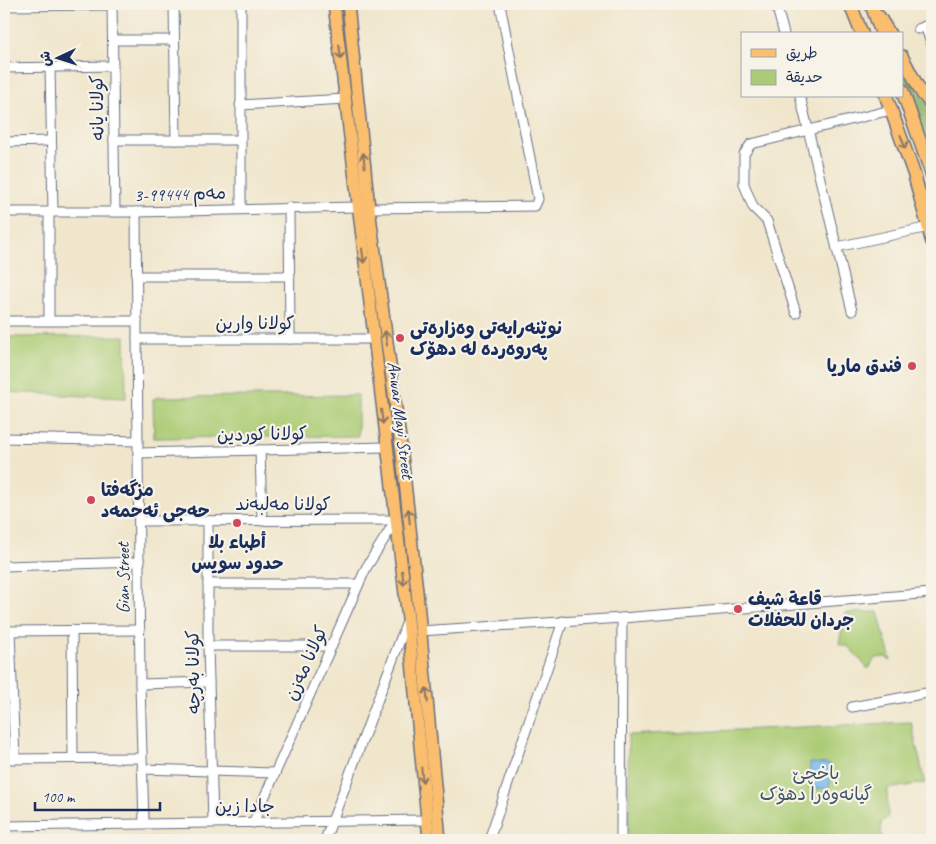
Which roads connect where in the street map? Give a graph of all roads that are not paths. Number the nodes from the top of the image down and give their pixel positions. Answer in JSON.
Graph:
{"nodes":[{"id":1,"x":112,"y":4,"type":"edge"},
{"id":2,"x":174,"y":4,"type":"edge"},
{"id":3,"x":241,"y":4,"type":"edge"},
{"id":4,"x":334,"y":4,"type":"edge"},
{"id":5,"x":348,"y":4,"type":"edge"},
{"id":6,"x":500,"y":4,"type":"edge"},
{"id":7,"x":776,"y":4,"type":"edge"},
{"id":8,"x":850,"y":4,"type":"edge"},
{"id":9,"x":871,"y":4,"type":"edge"},
{"id":10,"x":46,"y":5,"type":"edge"},
{"id":11,"x":4,"y":6,"type":"edge"},
{"id":12,"x":925,"y":26,"type":"edge"},
{"id":13,"x":783,"y":32,"type":"edge"},
{"id":14,"x":861,"y":32,"type":"edge"},
{"id":15,"x":881,"y":32,"type":"edge"},
{"id":16,"x":889,"y":32,"type":"edge"},
{"id":17,"x":113,"y":40,"type":"junction"},
{"id":18,"x":174,"y":40,"type":"junction"},
{"id":19,"x":932,"y":45,"type":"edge"},
{"id":20,"x":904,"y":60,"type":"edge"},
{"id":21,"x":113,"y":66,"type":"junction"},
{"id":22,"x":50,"y":67,"type":"junction"},
{"id":23,"x":4,"y":68,"type":"edge"},
{"id":24,"x":904,"y":96,"type":"edge"},
{"id":25,"x":801,"y":98,"type":"edge"},
{"id":26,"x":887,"y":98,"type":"edge"},
{"id":27,"x":346,"y":99,"type":"junction"},
{"id":28,"x":240,"y":105,"type":"junction"},
{"id":29,"x":932,"y":105,"type":"edge"},
{"id":30,"x":891,"y":110,"type":"junction"},
{"id":31,"x":809,"y":131,"type":"junction"},
{"id":32,"x":114,"y":140,"type":"junction"},
{"id":33,"x":176,"y":140,"type":"junction"},
{"id":34,"x":240,"y":140,"type":"junction"},
{"id":35,"x":52,"y":141,"type":"junction"},
{"id":36,"x":4,"y":142,"type":"edge"},
{"id":37,"x":932,"y":175,"type":"edge"},
{"id":38,"x":289,"y":207,"type":"junction"},
{"id":39,"x":357,"y":207,"type":"junction"},
{"id":40,"x":369,"y":208,"type":"junction"},
{"id":41,"x":241,"y":209,"type":"junction"},
{"id":42,"x":4,"y":212,"type":"edge"},
{"id":43,"x":51,"y":212,"type":"junction"},
{"id":44,"x":115,"y":212,"type":"junction"},
{"id":45,"x":136,"y":212,"type":"junction"},
{"id":46,"x":928,"y":227,"type":"junction"},
{"id":47,"x":932,"y":241,"type":"edge"},
{"id":48,"x":837,"y":247,"type":"junction"},
{"id":49,"x":136,"y":276,"type":"junction"},
{"id":50,"x":290,"y":276,"type":"junction"},
{"id":51,"x":852,"y":311,"type":"dead end"},
{"id":52,"x":796,"y":313,"type":"dead end"},
{"id":53,"x":49,"y":320,"type":"junction"},
{"id":54,"x":4,"y":321,"type":"edge"},
{"id":55,"x":137,"y":321,"type":"junction"},
{"id":56,"x":137,"y":339,"type":"junction"},
{"id":57,"x":290,"y":339,"type":"junction"},
{"id":58,"x":373,"y":339,"type":"junction"},
{"id":59,"x":4,"y":438,"type":"edge"},
{"id":60,"x":138,"y":441,"type":"junction"},
{"id":61,"x":386,"y":447,"type":"junction"},
{"id":62,"x":260,"y":450,"type":"junction"},
{"id":63,"x":138,"y":453,"type":"junction"},
{"id":64,"x":262,"y":520,"type":"junction"},
{"id":65,"x":396,"y":520,"type":"junction"},
{"id":66,"x":140,"y":521,"type":"junction"},
{"id":67,"x":208,"y":521,"type":"junction"},
{"id":68,"x":140,"y":562,"type":"junction"},
{"id":69,"x":4,"y":566,"type":"edge"},
{"id":70,"x":208,"y":584,"type":"junction"},
{"id":71,"x":358,"y":584,"type":"junction"},
{"id":72,"x":932,"y":593,"type":"edge"},
{"id":73,"x":622,"y":618,"type":"junction"},
{"id":74,"x":408,"y":619,"type":"junction"},
{"id":75,"x":563,"y":621,"type":"junction"},
{"id":76,"x":72,"y":630,"type":"junction"},
{"id":77,"x":140,"y":630,"type":"junction"},
{"id":78,"x":7,"y":631,"type":"edge"},
{"id":79,"x":420,"y":631,"type":"junction"},
{"id":80,"x":208,"y":646,"type":"junction"},
{"id":81,"x":332,"y":646,"type":"junction"},
{"id":82,"x":209,"y":682,"type":"junction"},
{"id":83,"x":140,"y":684,"type":"junction"},
{"id":84,"x":932,"y":692,"type":"edge"},
{"id":85,"x":8,"y":698,"type":"edge"},
{"id":86,"x":852,"y":707,"type":"dead end"},
{"id":87,"x":432,"y":744,"type":"junction"},
{"id":88,"x":419,"y":746,"type":"junction"},
{"id":89,"x":73,"y":758,"type":"junction"},
{"id":90,"x":142,"y":758,"type":"junction"},
{"id":91,"x":4,"y":759,"type":"edge"},
{"id":92,"x":15,"y":759,"type":"junction"},
{"id":93,"x":142,"y":769,"type":"junction"},
{"id":94,"x":211,"y":772,"type":"junction"},
{"id":95,"x":275,"y":773,"type":"junction"},
{"id":96,"x":426,"y":820,"type":"junction"},
{"id":97,"x":213,"y":822,"type":"junction"},
{"id":98,"x":331,"y":822,"type":"junction"},
{"id":99,"x":144,"y":823,"type":"junction"},
{"id":100,"x":253,"y":823,"type":"junction"},
{"id":101,"x":4,"y":826,"type":"edge"},
{"id":102,"x":325,"y":840,"type":"edge"},
{"id":103,"x":430,"y":840,"type":"edge"},
{"id":104,"x":440,"y":840,"type":"edge"},
{"id":105,"x":488,"y":840,"type":"edge"},
{"id":106,"x":621,"y":840,"type":"edge"}],
"edges":[{"from":1,"to":10,"type":"street"},
{"from":1,"to":17,"type":"street","name":"کولانا یانه"},
{"from":2,"to":18,"type":"street"},
{"from":3,"to":28,"type":"street"},
{"from":4,"to":27,"type":"main road","name":"Anwar Mayi Street","one_way":true},
{"from":40,"to":5,"type":"main road","name":"Anwar Mayi Street","one_way":true},
{"from":6,"to":40,"type":"street"},
{"from":7,"to":13,"type":"street"},
{"from":8,"to":14,"type":"highway"},
{"from":9,"to":15,"type":"highway"},
{"from":9,"to":16,"type":"main road"},
{"from":10,"to":11,"type":"street"},
{"from":12,"to":19,"type":"street"},
{"from":17,"to":18,"type":"street"},
{"from":17,"to":21,"type":"street","name":"کولانا یانه"},
{"from":18,"to":33,"type":"street"},
{"from":20,"to":29,"type":"main road"},
{"from":21,"to":22,"type":"street"},
{"from":21,"to":32,"type":"street","name":"کولانا یانه"},
{"from":22,"to":23,"type":"street"},
{"from":22,"to":35,"type":"street"},
{"from":24,"to":37,"type":"highway"},
{"from":25,"to":31,"type":"street"},
{"from":26,"to":30,"type":"highway"},
{"from":27,"to":28,"type":"street"},
{"from":27,"to":39,"type":"main road","name":"Anwar Mayi Street"},
{"from":28,"to":34,"type":"street"},
{"from":30,"to":31,"type":"street"},
{"from":30,"to":46,"type":"highway","one_way":true},
{"from":31,"to":48,"type":"street"},
{"from":31,"to":52,"type":"street"},
{"from":32,"to":33,"type":"street"},
{"from":32,"to":44,"type":"street","name":"کولانا یانه"},
{"from":33,"to":34,"type":"street"},
{"from":34,"to":41,"type":"street"},
{"from":35,"to":36,"type":"street"},
{"from":35,"to":43,"type":"street"},
{"from":38,"to":39,"type":"street","name":"مەم 99444-3"},
{"from":38,"to":41,"type":"street","name":"مەم 99444-3"},
{"from":38,"to":50,"type":"street"},
{"from":39,"to":58,"type":"main road","name":"Anwar Mayi Street","one_way":true},
{"from":79,"to":40,"type":"main road","name":"Anwar Mayi Street","one_way":true},
{"from":41,"to":45,"type":"street","name":"مەم 99444-3"},
{"from":42,"to":43,"type":"street","name":"مەم 99444-3"},
{"from":43,"to":44,"type":"street","name":"مەم 99444-3"},
{"from":43,"to":53,"type":"street"},
{"from":44,"to":45,"type":"street","name":"مەم 99444-3"},
{"from":45,"to":49,"type":"street","name":"Gian Street"},
{"from":46,"to":47,"type":"highway"},
{"from":46,"to":48,"type":"street"},
{"from":48,"to":51,"type":"street"},
{"from":49,"to":50,"type":"street"},
{"from":49,"to":55,"type":"street","name":"Gian Street"},
{"from":50,"to":57,"type":"street"},
{"from":53,"to":54,"type":"street"},
{"from":53,"to":55,"type":"street"},
{"from":55,"to":56,"type":"street","name":"Gian Street"},
{"from":56,"to":57,"type":"street","name":"کولانا وارین"},
{"from":56,"to":60,"type":"street","name":"Gian Street"},
{"from":57,"to":58,"type":"street","name":"کولانا وارین"},
{"from":58,"to":61,"type":"main road","name":"Anwar Mayi Street","one_way":true},
{"from":59,"to":60,"type":"street"},
{"from":60,"to":63,"type":"street","name":"Gian Street"},
{"from":61,"to":62,"type":"street","name":"کولانا کوردین"},
{"from":61,"to":65,"type":"main road","name":"Anwar Mayi Street"},
{"from":62,"to":63,"type":"street","name":"کولانا کوردین"},
{"from":62,"to":64,"type":"street"},
{"from":63,"to":66,"type":"street","name":"Gian Street"},
{"from":64,"to":65,"type":"street","name":"کولانا مەلبەند"},
{"from":64,"to":67,"type":"street","name":"کولانا مەلبەند"},
{"from":65,"to":71,"type":"street","name":"کولانا مەزن"},
{"from":65,"to":74,"type":"main road","name":"Anwar Mayi Street","one_way":true},
{"from":66,"to":67,"type":"street","name":"کولانا مەلبەند"},
{"from":66,"to":68,"type":"street","name":"Gian Street"},
{"from":67,"to":70,"type":"street","name":"کولانا بەرچە"},
{"from":68,"to":69,"type":"street"},
{"from":68,"to":77,"type":"street","name":"Gian Street"},
{"from":70,"to":71,"type":"street"},
{"from":70,"to":80,"type":"street","name":"کولانا بەرچە"},
{"from":71,"to":81,"type":"street","name":"کولانا مەزن"},
{"from":72,"to":73,"type":"street"},
{"from":73,"to":75,"type":"street"},
{"from":73,"to":106,"type":"street"},
{"from":74,"to":88,"type":"main road","name":"Anwar Mayi Street"},
{"from":74,"to":98,"type":"street"},
{"from":75,"to":79,"type":"street"},
{"from":75,"to":105,"type":"street"},
{"from":76,"to":77,"type":"street"},
{"from":76,"to":78,"type":"street"},
{"from":76,"to":89,"type":"street"},
{"from":77,"to":83,"type":"street","name":"Gian Street"},
{"from":78,"to":85,"type":"street"},
{"from":87,"to":79,"type":"main road","name":"Anwar Mayi Street","one_way":true},
{"from":80,"to":81,"type":"street"},
{"from":80,"to":82,"type":"street","name":"کولانا بەرچە"},
{"from":81,"to":95,"type":"street","name":"کولانا مەزن"},
{"from":82,"to":83,"type":"street"},
{"from":82,"to":94,"type":"street","name":"کولانا بەرچە"},
{"from":83,"to":90,"type":"street","name":"Gian Street"},
{"from":84,"to":86,"type":"street"},
{"from":85,"to":92,"type":"street"},
{"from":87,"to":88,"type":"main road"},
{"from":87,"to":104,"type":"main road","name":"Anwar Mayi Street"},
{"from":88,"to":96,"type":"main road","name":"Anwar Mayi Street","one_way":true},
{"from":89,"to":90,"type":"street"},
{"from":89,"to":92,"type":"street"},
{"from":90,"to":93,"type":"street","name":"Gian Street"},
{"from":91,"to":92,"type":"street"},
{"from":93,"to":94,"type":"street"},
{"from":93,"to":99,"type":"street","name":"Gian Street"},
{"from":94,"to":95,"type":"street"},
{"from":94,"to":97,"type":"street","name":"کولانا بەرچە"},
{"from":95,"to":100,"type":"street","name":"کولانا مەزن"},
{"from":96,"to":98,"type":"street","name":"جادا زین"},
{"from":96,"to":103,"type":"main road","name":"Anwar Mayi Street"},
{"from":97,"to":99,"type":"street","name":"جادا زین"},
{"from":97,"to":100,"type":"street","name":"جادا زین"},
{"from":98,"to":100,"type":"street","name":"جادا زین"},
{"from":98,"to":102,"type":"street"},
{"from":99,"to":101,"type":"street","name":"جادا زین"}]}
